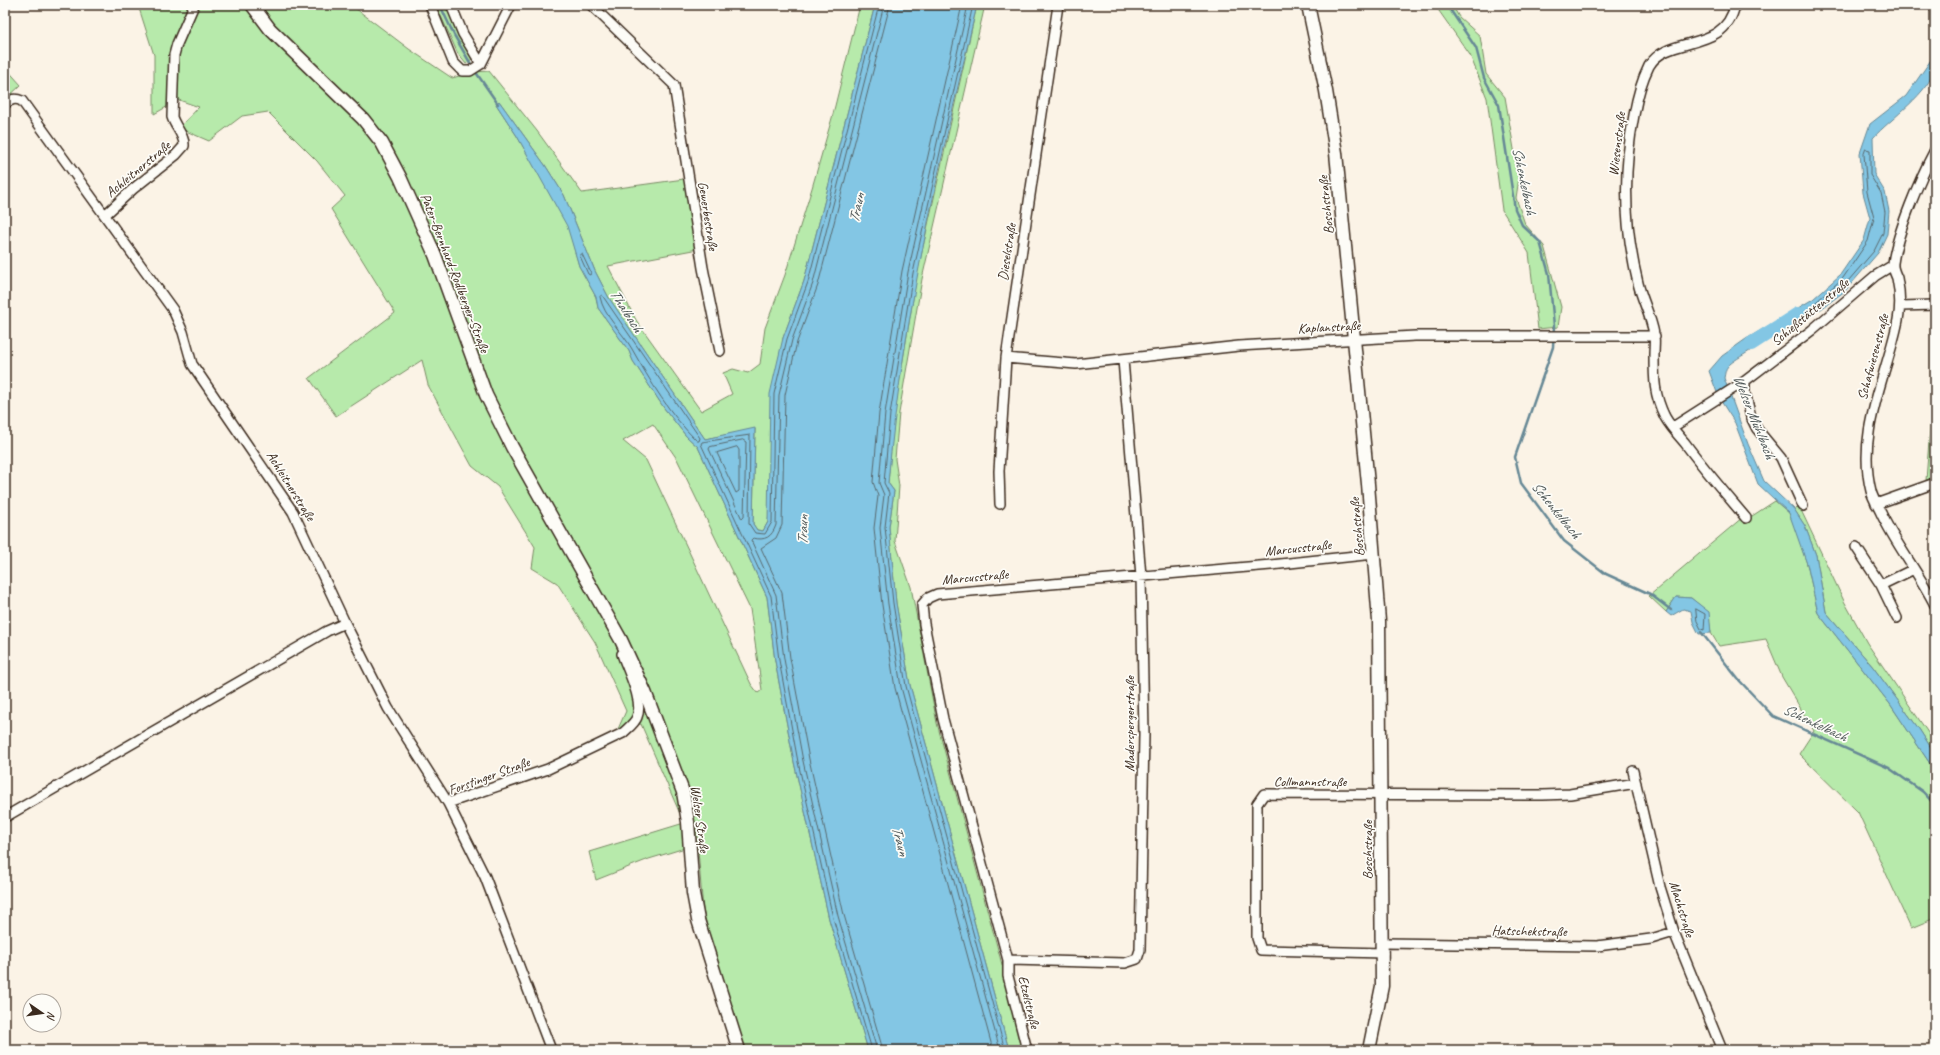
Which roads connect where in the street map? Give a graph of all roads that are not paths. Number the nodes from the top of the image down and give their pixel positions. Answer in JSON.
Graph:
{"nodes":[{"id":1,"x":194,"y":5,"type":"edge"},
{"id":2,"x":252,"y":5,"type":"edge"},
{"id":3,"x":430,"y":5,"type":"edge"},
{"id":4,"x":451,"y":5,"type":"edge"},
{"id":5,"x":511,"y":5,"type":"edge"},
{"id":6,"x":591,"y":5,"type":"edge"},
{"id":7,"x":1058,"y":5,"type":"edge"},
{"id":8,"x":1308,"y":5,"type":"edge"},
{"id":9,"x":1735,"y":5,"type":"edge"},
{"id":10,"x":472,"y":68,"type":"junction"},
{"id":11,"x":5,"y":104,"type":"edge"},
{"id":12,"x":1935,"y":150,"type":"edge"},
{"id":13,"x":105,"y":215,"type":"junction"},
{"id":14,"x":1892,"y":265,"type":"junction"},
{"id":15,"x":1935,"y":305,"type":"edge"},
{"id":16,"x":1901,"y":306,"type":"junction"},
{"id":17,"x":1655,"y":336,"type":"junction"},
{"id":18,"x":1354,"y":339,"type":"junction"},
{"id":19,"x":720,"y":351,"type":"dead end"},
{"id":20,"x":1006,"y":358,"type":"junction"},
{"id":21,"x":1123,"y":360,"type":"junction"},
{"id":22,"x":1745,"y":381,"type":"junction"},
{"id":23,"x":1672,"y":427,"type":"junction"},
{"id":24,"x":1935,"y":483,"type":"edge"},
{"id":25,"x":1000,"y":504,"type":"dead end"},
{"id":26,"x":1876,"y":504,"type":"junction"},
{"id":27,"x":1803,"y":506,"type":"dead end"},
{"id":28,"x":1746,"y":518,"type":"dead end"},
{"id":29,"x":1856,"y":547,"type":"dead end"},
{"id":30,"x":1374,"y":554,"type":"junction"},
{"id":31,"x":1914,"y":569,"type":"junction"},
{"id":32,"x":1141,"y":576,"type":"junction"},
{"id":33,"x":1005,"y":578,"type":"dead end"},
{"id":34,"x":587,"y":582,"type":"joint"},
{"id":35,"x":1881,"y":585,"type":"junction"},
{"id":36,"x":1007,"y":588,"type":"junction"},
{"id":37,"x":1935,"y":604,"type":"edge"},
{"id":38,"x":1897,"y":618,"type":"dead end"},
{"id":39,"x":345,"y":622,"type":"junction"},
{"id":40,"x":621,"y":640,"type":"junction"},
{"id":41,"x":1633,"y":771,"type":"dead end"},
{"id":42,"x":1636,"y":783,"type":"junction"},
{"id":43,"x":1382,"y":795,"type":"junction"},
{"id":44,"x":448,"y":803,"type":"junction"},
{"id":45,"x":5,"y":817,"type":"edge"},
{"id":46,"x":1674,"y":932,"type":"junction"},
{"id":47,"x":1383,"y":948,"type":"junction"},
{"id":48,"x":1008,"y":960,"type":"junction"},
{"id":49,"x":551,"y":1050,"type":"edge"},
{"id":50,"x":739,"y":1050,"type":"edge"},
{"id":51,"x":1027,"y":1050,"type":"edge"},
{"id":52,"x":1369,"y":1050,"type":"edge"},
{"id":53,"x":1722,"y":1050,"type":"edge"}],
"edges":[{"from":1,"to":13,"type":"street","name":"Achleitnerstraße"},
{"from":2,"to":34,"type":"main road","name":"Pater-Bernhard-Rodlberger-Straße"},
{"from":3,"to":10,"type":"street"},
{"from":4,"to":10,"type":"street"},
{"from":5,"to":10,"type":"street"},
{"from":6,"to":19,"type":"street","name":"Gewerbestraße"},
{"from":7,"to":20,"type":"street","name":"Dieselstraße"},
{"from":8,"to":18,"type":"main road","name":"Boschstraße"},
{"from":9,"to":17,"type":"street","name":"Wiesenstraße"},
{"from":11,"to":13,"type":"street","name":"Achleitnerstraße"},
{"from":12,"to":14,"type":"street","name":"Schafwiesenstraße"},
{"from":13,"to":39,"type":"street","name":"Achleitnerstraße"},
{"from":14,"to":16,"type":"street","name":"Schafwiesenstraße"},
{"from":14,"to":22,"type":"street","name":"Schießstättenstraße"},
{"from":15,"to":16,"type":"street"},
{"from":16,"to":26,"type":"street","name":"Schafwiesenstraße"},
{"from":17,"to":18,"type":"street","name":"Kaplanstraße"},
{"from":17,"to":23,"type":"street"},
{"from":18,"to":21,"type":"street","name":"Kaplanstraße"},
{"from":18,"to":30,"type":"main road","name":"Boschstraße"},
{"from":20,"to":21,"type":"street","name":"Kaplanstraße"},
{"from":20,"to":25,"type":"street","name":"Dieselstraße"},
{"from":21,"to":32,"type":"street","name":"Maderspergerstraße"},
{"from":22,"to":23,"type":"street","name":"Schießstättenstraße"},
{"from":22,"to":27,"type":"street"},
{"from":23,"to":28,"type":"street"},
{"from":24,"to":26,"type":"street"},
{"from":26,"to":31,"type":"street","name":"Schafwiesenstraße"},
{"from":29,"to":35,"type":"street"},
{"from":30,"to":32,"type":"street","name":"Marcusstraße"},
{"from":30,"to":43,"type":"main road","name":"Boschstraße"},
{"from":31,"to":35,"type":"street"},
{"from":31,"to":37,"type":"street","name":"Schafwiesenstraße"},
{"from":32,"to":36,"type":"street","name":"Marcusstraße"},
{"from":32,"to":48,"type":"street","name":"Maderspergerstraße"},
{"from":33,"to":36,"type":"street"},
{"from":34,"to":40,"type":"main road","name":"Welser Straße"},
{"from":35,"to":38,"type":"street"},
{"from":36,"to":48,"type":"street","name":"Marcusstraße"},
{"from":39,"to":44,"type":"street","name":"Achleitnerstraße"},
{"from":39,"to":45,"type":"street"},
{"from":40,"to":44,"type":"street","name":"Forstinger Straße"},
{"from":40,"to":50,"type":"main road","name":"Welser Straße"},
{"from":41,"to":42,"type":"street","name":"Machstraße"},
{"from":42,"to":43,"type":"street","name":"Collmannstraße"},
{"from":42,"to":46,"type":"street","name":"Machstraße"},
{"from":43,"to":47,"type":"main road","name":"Boschstraße"},
{"from":43,"to":47,"type":"street","name":"Collmannstraße"},
{"from":44,"to":49,"type":"street","name":"Forstinger Straße"},
{"from":46,"to":47,"type":"street","name":"Hatschekstraße"},
{"from":46,"to":53,"type":"street","name":"Machstraße"},
{"from":47,"to":52,"type":"main road","name":"Boschstraße"},
{"from":48,"to":51,"type":"street","name":"Etzelstraße"}]}
